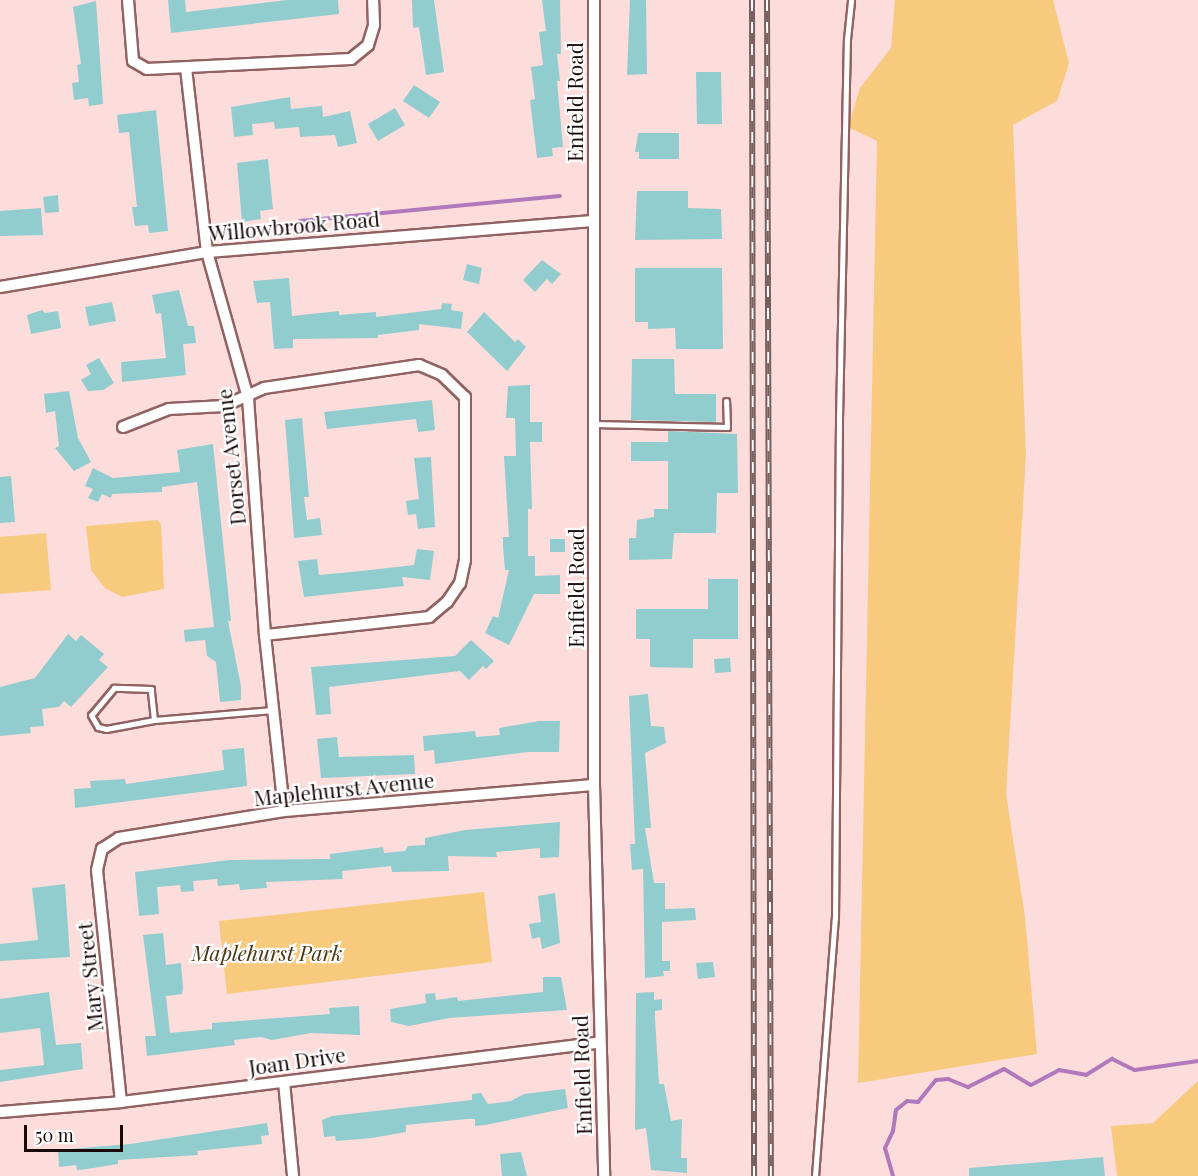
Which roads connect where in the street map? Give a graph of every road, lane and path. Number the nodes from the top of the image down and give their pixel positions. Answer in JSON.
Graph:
{"nodes":[{"id":1,"x":128,"y":0,"type":"edge"},
{"id":2,"x":373,"y":0,"type":"edge"},
{"id":3,"x":594,"y":0,"type":"edge"},
{"id":4,"x":851,"y":0,"type":"edge"},
{"id":5,"x":186,"y":69,"type":"junction"},
{"id":6,"x":594,"y":221,"type":"junction"},
{"id":7,"x":207,"y":252,"type":"junction"},
{"id":8,"x":0,"y":287,"type":"edge"},
{"id":9,"x":248,"y":398,"type":"junction"},
{"id":10,"x":726,"y":402,"type":"dead end"},
{"id":11,"x":594,"y":424,"type":"junction"},
{"id":12,"x":123,"y":427,"type":"dead end"},
{"id":13,"x":265,"y":635,"type":"junction"},
{"id":14,"x":273,"y":710,"type":"junction"},
{"id":15,"x":154,"y":720,"type":"junction"},
{"id":16,"x":594,"y":785,"type":"junction"},
{"id":17,"x":284,"y":811,"type":"junction"},
{"id":18,"x":102,"y":849,"type":"joint"},
{"id":19,"x":598,"y":1043,"type":"junction"},
{"id":20,"x":284,"y":1082,"type":"junction"},
{"id":21,"x":121,"y":1102,"type":"junction"},
{"id":22,"x":0,"y":1112,"type":"edge"},
{"id":23,"x":293,"y":1176,"type":"edge"},
{"id":24,"x":604,"y":1176,"type":"edge"},
{"id":25,"x":815,"y":1176,"type":"edge"}],
"edges":[{"from":1,"to":5,"type":"street"},
{"from":2,"to":5,"type":"street"},
{"from":3,"to":6,"type":"street","name":"Enfield Road"},
{"from":4,"to":25,"type":"lane"},
{"from":5,"to":7,"type":"street","name":"Dorset Avenue"},
{"from":6,"to":7,"type":"street","name":"Willowbrook Road"},
{"from":6,"to":11,"type":"street","name":"Enfield Road"},
{"from":7,"to":8,"type":"street","name":"Willowbrook Road"},
{"from":7,"to":9,"type":"street","name":"Dorset Avenue"},
{"from":9,"to":12,"type":"street"},
{"from":9,"to":13,"type":"street","name":"Dorset Avenue"},
{"from":9,"to":13,"type":"street"},
{"from":10,"to":11,"type":"lane"},
{"from":11,"to":16,"type":"street","name":"Enfield Road"},
{"from":13,"to":14,"type":"street","name":"Dorset Avenue"},
{"from":14,"to":15,"type":"lane"},
{"from":14,"to":17,"type":"street","name":"Dorset Avenue"},
{"from":15,"to":15,"type":"lane"},
{"from":16,"to":17,"type":"street","name":"Maplehurst Avenue"},
{"from":16,"to":19,"type":"street","name":"Enfield Road"},
{"from":17,"to":18,"type":"street","name":"Maplehurst Avenue"},
{"from":18,"to":21,"type":"street","name":"Mary Street"},
{"from":19,"to":20,"type":"street","name":"Joan Drive"},
{"from":19,"to":24,"type":"street","name":"Enfield Road"},
{"from":20,"to":21,"type":"street","name":"Joan Drive"},
{"from":20,"to":23,"type":"street"},
{"from":21,"to":22,"type":"street","name":"Joan Drive"}]}
